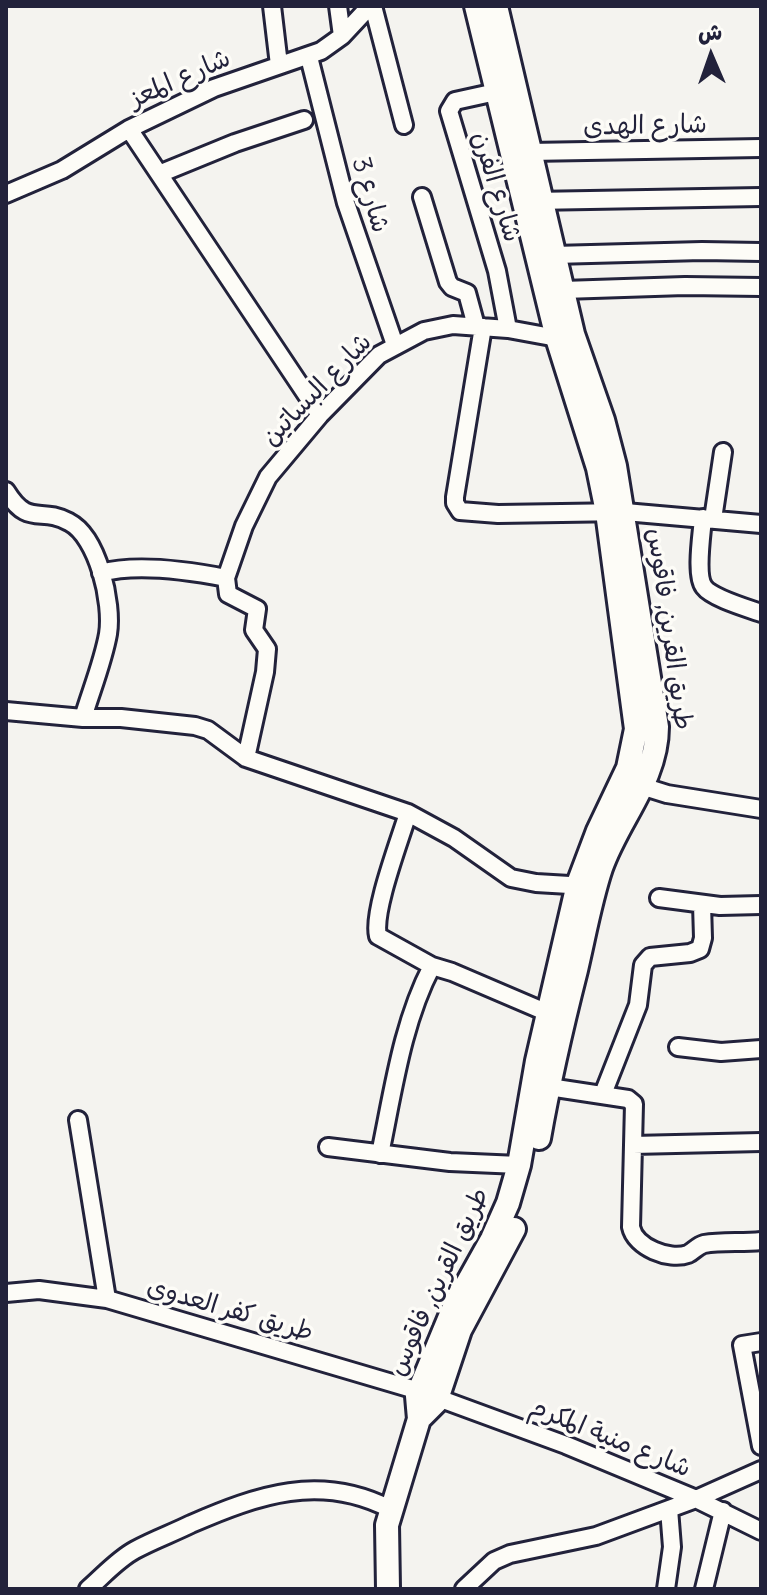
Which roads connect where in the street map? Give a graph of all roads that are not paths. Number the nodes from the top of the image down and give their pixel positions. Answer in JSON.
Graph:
{"nodes":[{"id":1,"x":272,"y":6,"type":"edge"},
{"id":2,"x":338,"y":6,"type":"edge"},
{"id":3,"x":371,"y":6,"type":"edge"},
{"id":4,"x":476,"y":6,"type":"edge"},
{"id":5,"x":496,"y":6,"type":"edge"},
{"id":6,"x":342,"y":36,"type":"junction"},
{"id":7,"x":309,"y":57,"type":"junction"},
{"id":8,"x":279,"y":65,"type":"junction"},
{"id":9,"x":496,"y":92,"type":"junction"},
{"id":10,"x":304,"y":120,"type":"dead end"},
{"id":11,"x":404,"y":125,"type":"dead end"},
{"id":12,"x":129,"y":129,"type":"junction"},
{"id":13,"x":761,"y":148,"type":"edge"},
{"id":14,"x":529,"y":152,"type":"junction"},
{"id":15,"x":159,"y":174,"type":"junction"},
{"id":16,"x":6,"y":194,"type":"edge"},
{"id":17,"x":422,"y":197,"type":"dead end"},
{"id":18,"x":761,"y":197,"type":"edge"},
{"id":19,"x":532,"y":202,"type":"junction"},
{"id":20,"x":761,"y":252,"type":"edge"},
{"id":21,"x":554,"y":255,"type":"junction"},
{"id":22,"x":761,"y":287,"type":"edge"},
{"id":23,"x":563,"y":290,"type":"junction"},
{"id":24,"x":480,"y":326,"type":"junction"},
{"id":25,"x":508,"y":329,"type":"junction"},
{"id":26,"x":557,"y":338,"type":"junction"},
{"id":27,"x":395,"y":345,"type":"junction"},
{"id":28,"x":320,"y":415,"type":"junction"},
{"id":29,"x":723,"y":452,"type":"dead end"},
{"id":30,"x":6,"y":491,"type":"edge"},
{"id":31,"x":616,"y":512,"type":"junction"},
{"id":32,"x":708,"y":518,"type":"junction"},
{"id":33,"x":761,"y":524,"type":"edge"},
{"id":34,"x":101,"y":573,"type":"junction"},
{"id":35,"x":226,"y":578,"type":"junction"},
{"id":36,"x":761,"y":613,"type":"edge"},
{"id":37,"x":6,"y":711,"type":"edge"},
{"id":38,"x":83,"y":718,"type":"junction"},
{"id":39,"x":246,"y":758,"type":"junction"},
{"id":40,"x":633,"y":784,"type":"junction"},
{"id":41,"x":761,"y":809,"type":"edge"},
{"id":42,"x":408,"y":813,"type":"junction"},
{"id":43,"x":587,"y":886,"type":"junction"},
{"id":44,"x":659,"y":898,"type":"dead end"},
{"id":45,"x":702,"y":904,"type":"junction"},
{"id":46,"x":761,"y":905,"type":"edge"},
{"id":47,"x":432,"y":966,"type":"junction"},
{"id":48,"x":567,"y":971,"type":"junction"},
{"id":49,"x":548,"y":1013,"type":"junction"},
{"id":50,"x":678,"y":1047,"type":"dead end"},
{"id":51,"x":761,"y":1049,"type":"edge"},
{"id":52,"x":545,"y":1062,"type":"junction"},
{"id":53,"x":549,"y":1087,"type":"junction"},
{"id":54,"x":603,"y":1094,"type":"junction"},
{"id":55,"x":78,"y":1120,"type":"dead end"},
{"id":56,"x":761,"y":1142,"type":"edge"},
{"id":57,"x":633,"y":1145,"type":"junction"},
{"id":58,"x":328,"y":1147,"type":"dead end"},
{"id":59,"x":380,"y":1154,"type":"junction"},
{"id":60,"x":519,"y":1165,"type":"junction"},
{"id":61,"x":761,"y":1241,"type":"edge"},
{"id":62,"x":6,"y":1293,"type":"edge"},
{"id":63,"x":107,"y":1299,"type":"junction"},
{"id":64,"x":761,"y":1342,"type":"edge"},
{"id":65,"x":428,"y":1394,"type":"junction"},
{"id":66,"x":757,"y":1404,"type":"edge"},
{"id":67,"x":761,"y":1446,"type":"edge"},
{"id":68,"x":761,"y":1470,"type":"edge"},
{"id":69,"x":696,"y":1499,"type":"junction"},
{"id":70,"x":390,"y":1509,"type":"junction"},
{"id":71,"x":669,"y":1509,"type":"junction"},
{"id":72,"x":723,"y":1511,"type":"junction"},
{"id":73,"x":761,"y":1531,"type":"edge"},
{"id":74,"x":88,"y":1589,"type":"edge"},
{"id":75,"x":388,"y":1589,"type":"edge"},
{"id":76,"x":464,"y":1589,"type":"edge"},
{"id":77,"x":666,"y":1589,"type":"edge"},
{"id":78,"x":704,"y":1589,"type":"edge"}],
"edges":[{"from":1,"to":8,"type":"street"},
{"from":2,"to":6,"type":"street"},
{"from":3,"to":6,"type":"street","name":"شارع المعز"},
{"from":3,"to":11,"type":"street"},
{"from":4,"to":9,"type":"main road","name":"طريق القرين, فاقوس"},
{"from":5,"to":14,"type":"main road","name":"طريق القرين, فاقوس"},
{"from":6,"to":7,"type":"street","name":"شارع المعز"},
{"from":7,"to":8,"type":"street","name":"شارع المعز"},
{"from":7,"to":27,"type":"street","name":"شارع 3"},
{"from":8,"to":12,"type":"street","name":"شارع المعز"},
{"from":9,"to":19,"type":"main road","name":"طريق القرين, فاقوس"},
{"from":9,"to":25,"type":"street","name":"شارع الفرن"},
{"from":10,"to":15,"type":"street"},
{"from":12,"to":15,"type":"street"},
{"from":12,"to":16,"type":"street","name":"شارع المعز"},
{"from":13,"to":14,"type":"street","name":"شارع الهدى"},
{"from":14,"to":19,"type":"main road","name":"طريق القرين, فاقوس"},
{"from":15,"to":28,"type":"street"},
{"from":17,"to":24,"type":"street"},
{"from":18,"to":19,"type":"street"},
{"from":19,"to":21,"type":"main road","name":"طريق القرين, فاقوس"},
{"from":19,"to":26,"type":"main road","name":"طريق القرين, فاقوس"},
{"from":20,"to":21,"type":"street"},
{"from":21,"to":23,"type":"main road","name":"طريق القرين, فاقوس"},
{"from":22,"to":23,"type":"street"},
{"from":23,"to":31,"type":"main road","name":"طريق القرين, فاقوس"},
{"from":24,"to":25,"type":"street","name":"شارع البساتين"},
{"from":24,"to":27,"type":"street","name":"شارع البساتين"},
{"from":24,"to":31,"type":"street"},
{"from":25,"to":26,"type":"street","name":"شارع البساتين"},
{"from":26,"to":31,"type":"main road","name":"طريق القرين, فاقوس"},
{"from":27,"to":28,"type":"street","name":"شارع البساتين"},
{"from":28,"to":35,"type":"street","name":"شارع البساتين"},
{"from":29,"to":32,"type":"street"},
{"from":30,"to":34,"type":"street"},
{"from":31,"to":32,"type":"street"},
{"from":31,"to":40,"type":"main road","name":"طريق القرين, فاقوس"},
{"from":32,"to":33,"type":"street"},
{"from":32,"to":36,"type":"street"},
{"from":34,"to":35,"type":"street"},
{"from":34,"to":38,"type":"street"},
{"from":35,"to":39,"type":"street"},
{"from":37,"to":38,"type":"street"},
{"from":38,"to":39,"type":"street"},
{"from":39,"to":42,"type":"street"},
{"from":40,"to":41,"type":"street"},
{"from":40,"to":43,"type":"main road","name":"طريق القرين, فاقوس"},
{"from":42,"to":43,"type":"street"},
{"from":42,"to":47,"type":"street"},
{"from":43,"to":48,"type":"main road","name":"طريق القرين, فاقوس"},
{"from":44,"to":45,"type":"street"},
{"from":45,"to":46,"type":"street"},
{"from":45,"to":54,"type":"street"},
{"from":47,"to":49,"type":"street"},
{"from":47,"to":59,"type":"street"},
{"from":48,"to":49,"type":"main road","name":"طريق القرين, فاقوس"},
{"from":48,"to":52,"type":"main road","name":"طريق القرين, فاقوس"},
{"from":49,"to":52,"type":"main road","name":"طريق القرين, فاقوس"},
{"from":50,"to":51,"type":"street"},
{"from":52,"to":53,"type":"main road","name":"طريق القرين, فاقوس"},
{"from":52,"to":60,"type":"main road","name":"طريق القرين, فاقوس"},
{"from":53,"to":54,"type":"street"},
{"from":53,"to":65,"type":"main road","name":"طريق القرين, فاقوس"},
{"from":54,"to":57,"type":"street"},
{"from":55,"to":63,"type":"street"},
{"from":56,"to":57,"type":"street"},
{"from":57,"to":61,"type":"street"},
{"from":58,"to":59,"type":"street"},
{"from":59,"to":60,"type":"street"},
{"from":60,"to":65,"type":"main road","name":"طريق القرين, فاقوس"},
{"from":62,"to":63,"type":"street","name":"طريق كفر العدوى"},
{"from":63,"to":65,"type":"street","name":"طريق كفر العدوى"},
{"from":64,"to":66,"type":"street"},
{"from":65,"to":69,"type":"street","name":"شارع منية المكرم"},
{"from":65,"to":70,"type":"main road","name":"طريق القرين, فاقوس"},
{"from":66,"to":67,"type":"street"},
{"from":68,"to":69,"type":"street"},
{"from":69,"to":71,"type":"street"},
{"from":69,"to":72,"type":"street","name":"شارع منية المكرم"},
{"from":70,"to":74,"type":"street"},
{"from":70,"to":75,"type":"main road","name":"طريق القرين, فاقوس"},
{"from":71,"to":76,"type":"street"},
{"from":71,"to":77,"type":"street"},
{"from":72,"to":73,"type":"street","name":"شارع منية المكرم"},
{"from":72,"to":78,"type":"street"}]}
